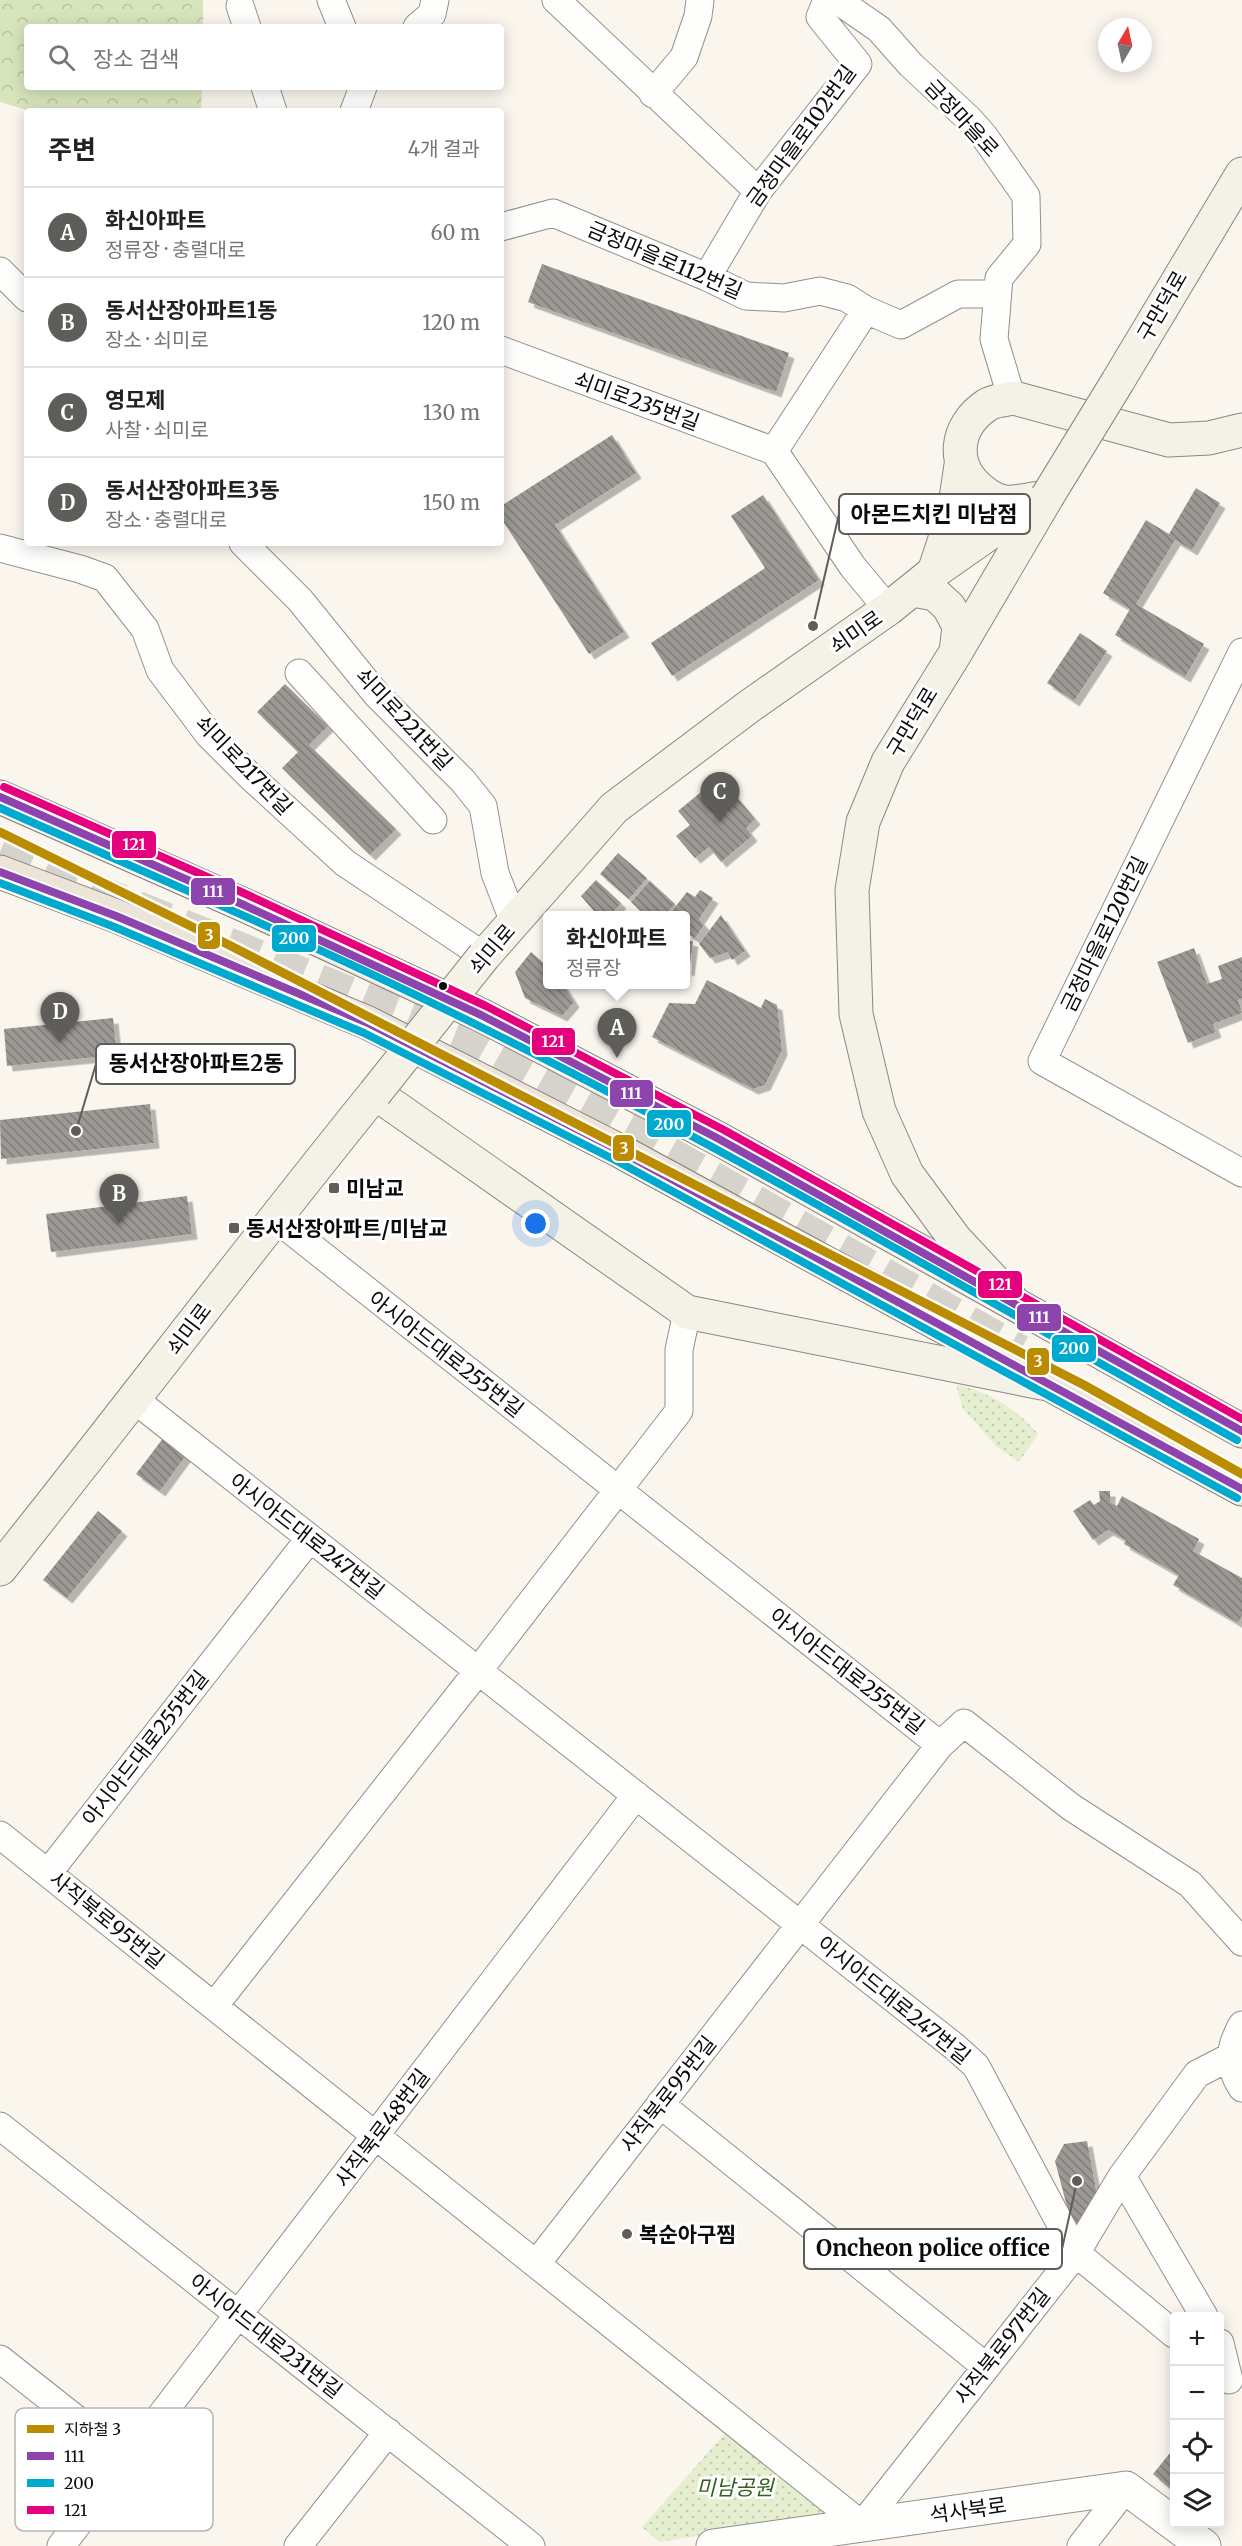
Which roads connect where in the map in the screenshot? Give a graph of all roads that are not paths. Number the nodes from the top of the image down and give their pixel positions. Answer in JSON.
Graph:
{"nodes":[{"id":1,"x":332,"y":0,"type":"edge"},
{"id":2,"x":435,"y":0,"type":"edge"},
{"id":3,"x":556,"y":0,"type":"edge"},
{"id":4,"x":700,"y":0,"type":"edge"},
{"id":5,"x":827,"y":0,"type":"edge"},
{"id":6,"x":837,"y":0,"type":"edge"},
{"id":7,"x":341,"y":24,"type":"edge"},
{"id":8,"x":420,"y":24,"type":"edge"},
{"id":9,"x":266,"y":90,"type":"edge"},
{"id":10,"x":362,"y":90,"type":"edge"},
{"id":11,"x":653,"y":94,"type":"junction"},
{"id":12,"x":272,"y":108,"type":"edge"},
{"id":13,"x":355,"y":108,"type":"edge"},
{"id":14,"x":1242,"y":174,"type":"edge"},
{"id":15,"x":758,"y":191,"type":"junction"},
{"id":16,"x":504,"y":226,"type":"edge"},
{"id":17,"x":707,"y":277,"type":"junction"},
{"id":18,"x":997,"y":294,"type":"junction"},
{"id":19,"x":866,"y":310,"type":"junction"},
{"id":20,"x":504,"y":351,"type":"edge"},
{"id":21,"x":1014,"y":398,"type":"junction"},
{"id":22,"x":1242,"y":430,"type":"edge"},
{"id":23,"x":774,"y":451,"type":"junction"},
{"id":24,"x":961,"y":465,"type":"junction"},
{"id":25,"x":1047,"y":497,"type":"junction"},
{"id":26,"x":246,"y":546,"type":"edge"},
{"id":27,"x":0,"y":548,"type":"edge"},
{"id":28,"x":912,"y":590,"type":"junction"},
{"id":29,"x":957,"y":652,"type":"junction"},
{"id":30,"x":1242,"y":652,"type":"edge"},
{"id":31,"x":299,"y":673,"type":"dead end"},
{"id":32,"x":384,"y":700,"type":"junction"},
{"id":33,"x":352,"y":731,"type":"junction"},
{"id":34,"x":0,"y":797,"type":"edge"},
{"id":35,"x":433,"y":820,"type":"dead end"},
{"id":36,"x":0,"y":872,"type":"edge"},
{"id":37,"x":514,"y":922,"type":"junction"},
{"id":38,"x":484,"y":956,"type":"junction"},
{"id":39,"x":375,"y":1093,"type":"junction"},
{"id":40,"x":1242,"y":1173,"type":"edge"},
{"id":41,"x":274,"y":1217,"type":"junction"},
{"id":42,"x":1013,"y":1302,"type":"junction"},
{"id":43,"x":687,"y":1312,"type":"junction"},
{"id":44,"x":1053,"y":1386,"type":"junction"},
{"id":45,"x":135,"y":1400,"type":"junction"},
{"id":46,"x":1242,"y":1431,"type":"edge"},
{"id":47,"x":1242,"y":1490,"type":"edge"},
{"id":48,"x":619,"y":1491,"type":"junction"},
{"id":49,"x":310,"y":1538,"type":"junction"},
{"id":50,"x":0,"y":1569,"type":"edge"},
{"id":51,"x":478,"y":1671,"type":"junction"},
{"id":52,"x":940,"y":1745,"type":"junction"},
{"id":53,"x":636,"y":1795,"type":"junction"},
{"id":54,"x":0,"y":1835,"type":"edge"},
{"id":55,"x":48,"y":1873,"type":"junction"},
{"id":56,"x":800,"y":1925,"type":"junction"},
{"id":57,"x":1242,"y":1942,"type":"edge"},
{"id":58,"x":214,"y":2006,"type":"junction"},
{"id":59,"x":1242,"y":2025,"type":"edge"},
{"id":60,"x":1230,"y":2056,"type":"junction"},
{"id":61,"x":1242,"y":2088,"type":"edge"},
{"id":62,"x":660,"y":2104,"type":"junction"},
{"id":63,"x":0,"y":2127,"type":"edge"},
{"id":64,"x":376,"y":2135,"type":"junction"},
{"id":65,"x":1122,"y":2176,"type":"junction"},
{"id":66,"x":1076,"y":2253,"type":"junction"},
{"id":67,"x":537,"y":2263,"type":"junction"},
{"id":68,"x":1202,"y":2312,"type":"edge"},
{"id":69,"x":238,"y":2315,"type":"junction"},
{"id":70,"x":1170,"y":2331,"type":"edge"},
{"id":71,"x":1224,"y":2358,"type":"edge"},
{"id":72,"x":0,"y":2359,"type":"edge"},
{"id":73,"x":985,"y":2366,"type":"junction"},
{"id":74,"x":1230,"y":2381,"type":"edge"},
{"id":75,"x":62,"y":2408,"type":"edge"},
{"id":76,"x":167,"y":2408,"type":"edge"},
{"id":77,"x":387,"y":2432,"type":"junction"},
{"id":78,"x":1126,"y":2488,"type":"junction"},
{"id":79,"x":862,"y":2525,"type":"junction"},
{"id":80,"x":73,"y":2531,"type":"edge"},
{"id":81,"x":61,"y":2546,"type":"edge"},
{"id":82,"x":298,"y":2546,"type":"edge"},
{"id":83,"x":531,"y":2546,"type":"edge"},
{"id":84,"x":714,"y":2546,"type":"edge"},
{"id":85,"x":1081,"y":2546,"type":"edge"},
{"id":86,"x":1204,"y":2546,"type":"edge"}],
"edges":[{"from":1,"to":7,"type":"street"},
{"from":2,"to":8,"type":"street"},
{"from":3,"to":11,"type":"street"},
{"from":4,"to":11,"type":"street"},
{"from":5,"to":15,"type":"street","name":"금정마을로102번길"},
{"from":6,"to":18,"type":"street","name":"금정마을로"},
{"from":9,"to":12,"type":"street"},
{"from":10,"to":13,"type":"street"},
{"from":11,"to":15,"type":"street"},
{"from":14,"to":25,"type":"main road","name":"구만덕로","bridge":true},
{"from":15,"to":17,"type":"street","name":"금정마을로102번길"},
{"from":16,"to":17,"type":"street","name":"금정마을로112번길"},
{"from":17,"to":19,"type":"street","name":"금정마을로112번길"},
{"from":18,"to":19,"type":"street","name":"금정마을로112번길"},
{"from":18,"to":21,"type":"street","name":"금정마을로"},
{"from":19,"to":23,"type":"street"},
{"from":20,"to":23,"type":"street","name":"쇠미로235번길"},
{"from":21,"to":22,"type":"main road"},
{"from":21,"to":24,"type":"main road"},
{"from":23,"to":28,"type":"street"},
{"from":24,"to":25,"type":"main road"},
{"from":24,"to":28,"type":"main road"},
{"from":25,"to":28,"type":"main road","name":"쇠미로"},
{"from":25,"to":29,"type":"main road","name":"구만덕로"},
{"from":26,"to":32,"type":"street","name":"쇠미로221번길"},
{"from":27,"to":38,"type":"street","name":"쇠미로217번길"},
{"from":28,"to":29,"type":"main road"},
{"from":28,"to":37,"type":"main road","name":"쇠미로"},
{"from":29,"to":42,"type":"main road","name":"구만덕로"},
{"from":30,"to":40,"type":"street","name":"금정마을로120번길"},
{"from":31,"to":33,"type":"street"},
{"from":32,"to":33,"type":"street"},
{"from":32,"to":37,"type":"street","name":"쇠미로221번길"},
{"from":33,"to":35,"type":"street"},
{"from":34,"to":42,"type":"main road"},
{"from":36,"to":44,"type":"main road"},
{"from":37,"to":38,"type":"main road","name":"쇠미로"},
{"from":38,"to":39,"type":"main road","name":"쇠미로","bridge":true},
{"from":39,"to":41,"type":"main road","name":"쇠미로"},
{"from":39,"to":43,"type":"main road"},
{"from":41,"to":45,"type":"main road","name":"쇠미로"},
{"from":41,"to":48,"type":"street","name":"아시아드대로255번길"},
{"from":42,"to":46,"type":"main road"},
{"from":43,"to":44,"type":"main road"},
{"from":43,"to":48,"type":"street"},
{"from":44,"to":47,"type":"main road"},
{"from":45,"to":49,"type":"street","name":"아시아드대로247번길"},
{"from":45,"to":50,"type":"main road","name":"쇠미로"},
{"from":48,"to":51,"type":"street"},
{"from":48,"to":52,"type":"street","name":"아시아드대로255번길"},
{"from":49,"to":51,"type":"street","name":"아시아드대로247번길"},
{"from":49,"to":55,"type":"street","name":"아시아드대로255번길"},
{"from":51,"to":53,"type":"street","name":"아시아드대로247번길"},
{"from":51,"to":58,"type":"street"},
{"from":52,"to":56,"type":"street","name":"아시아드대로247번길"},
{"from":52,"to":57,"type":"street","name":"아시아드대로255번길"},
{"from":53,"to":56,"type":"street","name":"아시아드대로247번길"},
{"from":53,"to":64,"type":"street","name":"사직북로48번길"},
{"from":54,"to":55,"type":"street","name":"사직북로95번길"},
{"from":55,"to":58,"type":"street","name":"사직북로95번길"},
{"from":56,"to":62,"type":"street","name":"사직북로95번길"},
{"from":56,"to":66,"type":"street","name":"아시아드대로247번길"},
{"from":58,"to":64,"type":"street","name":"사직북로95번길"},
{"from":59,"to":60,"type":"street"},
{"from":60,"to":61,"type":"street"},
{"from":60,"to":65,"type":"street","name":"사직북로97번길"},
{"from":62,"to":67,"type":"street","name":"사직북로95번길"},
{"from":62,"to":73,"type":"street"},
{"from":63,"to":69,"type":"street","name":"아시아드대로231번길"},
{"from":64,"to":67,"type":"street","name":"사직북로95번길"},
{"from":64,"to":69,"type":"street","name":"사직북로48번길"},
{"from":65,"to":66,"type":"street","name":"사직북로97번길"},
{"from":65,"to":68,"type":"street"},
{"from":66,"to":70,"type":"street","name":"아시아드대로247번길"},
{"from":66,"to":73,"type":"street","name":"사직북로97번길"},
{"from":67,"to":79,"type":"street","name":"사직북로95번길"},
{"from":69,"to":76,"type":"street","name":"사직북로48번길"},
{"from":69,"to":77,"type":"street","name":"아시아드대로231번길"},
{"from":71,"to":74,"type":"street"},
{"from":72,"to":75,"type":"street"},
{"from":73,"to":79,"type":"street","name":"사직북로97번길"},
{"from":77,"to":82,"type":"street"},
{"from":77,"to":83,"type":"street","name":"아시아드대로231번길"},
{"from":78,"to":79,"type":"street","name":"석사북로"},
{"from":78,"to":85,"type":"street"},
{"from":78,"to":86,"type":"street"},
{"from":79,"to":84,"type":"street","name":"석사북로"},
{"from":80,"to":81,"type":"street","name":"사직북로48번길"}]}
